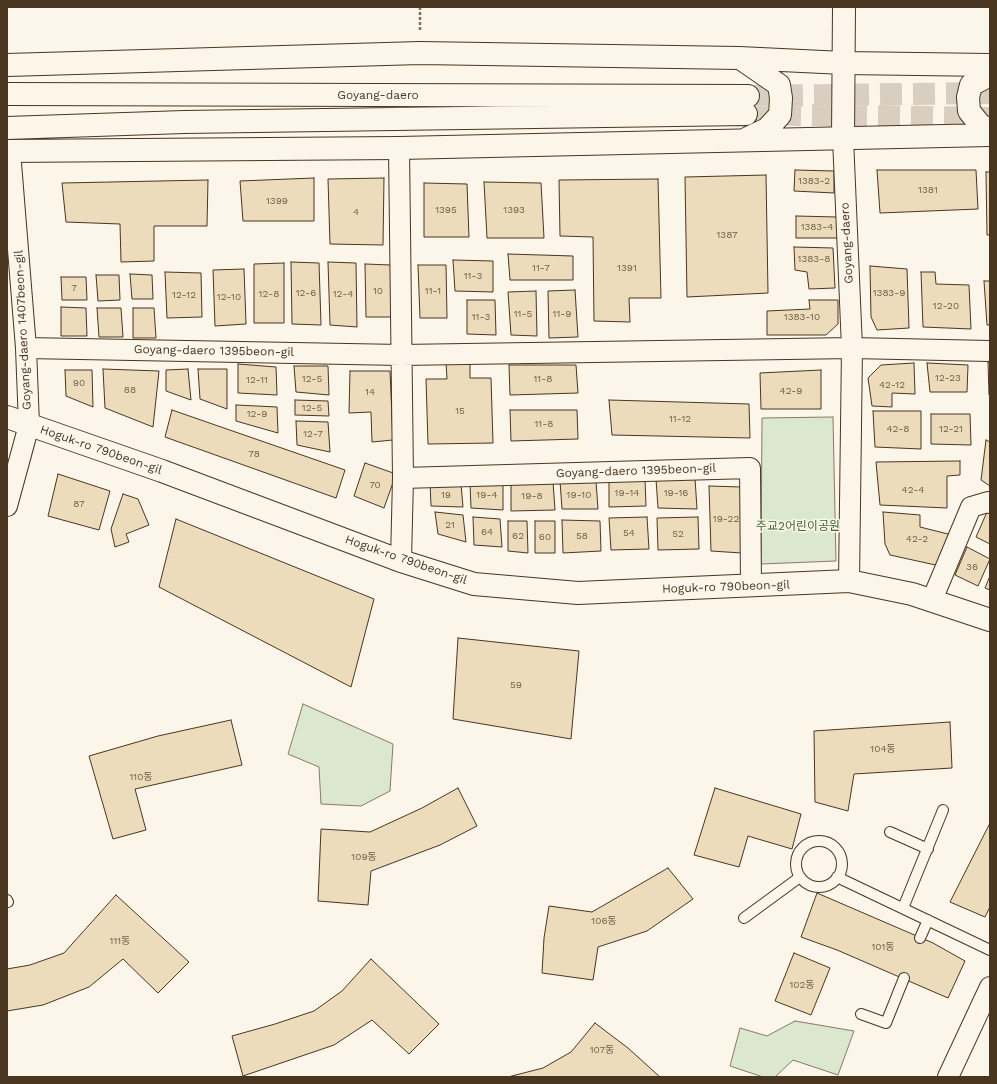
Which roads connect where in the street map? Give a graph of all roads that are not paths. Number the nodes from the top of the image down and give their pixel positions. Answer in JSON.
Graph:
{"nodes":[{"id":1,"x":844,"y":7,"type":"edge"},
{"id":2,"x":739,"y":58,"type":"junction"},
{"id":3,"x":844,"y":63,"type":"junction"},
{"id":4,"x":7,"y":65,"type":"edge"},
{"id":5,"x":990,"y":65,"type":"edge"},
{"id":6,"x":990,"y":75,"type":"edge"},
{"id":7,"x":7,"y":94,"type":"edge"},
{"id":8,"x":7,"y":128,"type":"edge"},
{"id":9,"x":990,"y":129,"type":"edge"},
{"id":10,"x":990,"y":135,"type":"edge"},
{"id":11,"x":843,"y":138,"type":"junction"},
{"id":12,"x":743,"y":140,"type":"junction"},
{"id":13,"x":399,"y":148,"type":"junction"},
{"id":14,"x":9,"y":151,"type":"edge"},
{"id":15,"x":26,"y":348,"type":"junction"},
{"id":16,"x":852,"y":348,"type":"junction"},
{"id":17,"x":990,"y":351,"type":"edge"},
{"id":18,"x":401,"y":354,"type":"junction"},
{"id":19,"x":7,"y":417,"type":"edge"},
{"id":20,"x":29,"y":425,"type":"junction"},
{"id":21,"x":403,"y":478,"type":"junction"},
{"id":22,"x":990,"y":503,"type":"edge"},
{"id":23,"x":7,"y":506,"type":"edge"},
{"id":24,"x":401,"y":561,"type":"junction"},
{"id":25,"x":849,"y":581,"type":"junction"},
{"id":26,"x":750,"y":585,"type":"junction"},
{"id":27,"x":932,"y":600,"type":"junction"},
{"id":28,"x":990,"y":620,"type":"edge"},
{"id":29,"x":943,"y":810,"type":"dead end"},
{"id":30,"x":890,"y":832,"type":"dead end"},
{"id":31,"x":928,"y":849,"type":"junction"},
{"id":32,"x":800,"y":877,"type":"junction"},
{"id":33,"x":837,"y":877,"type":"junction"},
{"id":34,"x":903,"y":908,"type":"junction"},
{"id":35,"x":744,"y":918,"type":"dead end"},
{"id":36,"x":928,"y":920,"type":"junction"},
{"id":37,"x":920,"y":938,"type":"dead end"},
{"id":38,"x":990,"y":950,"type":"edge"},
{"id":39,"x":904,"y":978,"type":"dead end"},
{"id":40,"x":990,"y":987,"type":"edge"},
{"id":41,"x":861,"y":1014,"type":"dead end"},
{"id":42,"x":948,"y":1077,"type":"edge"}],
"edges":[{"from":1,"to":3,"type":"main road"},
{"from":2,"to":3,"type":"main road"},
{"from":2,"to":4,"type":"main road"},
{"from":2,"to":12,"type":"main road"},
{"from":3,"to":5,"type":"main road"},
{"from":3,"to":11,"type":"main road"},
{"from":6,"to":9,"type":"main road"},
{"from":7,"to":8,"type":"main road","name":"Goyang-daero"},
{"from":10,"to":11,"type":"main road"},
{"from":11,"to":12,"type":"main road"},
{"from":11,"to":16,"type":"street","name":"Goyang-daero"},
{"from":12,"to":13,"type":"main road"},
{"from":13,"to":14,"type":"main road"},
{"from":13,"to":18,"type":"street"},
{"from":14,"to":15,"type":"street","name":"Goyang-daero 1407beon-gil"},
{"from":15,"to":18,"type":"street","name":"Goyang-daero 1395beon-gil"},
{"from":15,"to":20,"type":"street","name":"Goyang-daero 1407beon-gil"},
{"from":16,"to":17,"type":"street","name":"Goyang-daero 1395beon-gil"},
{"from":16,"to":18,"type":"street","name":"Goyang-daero 1395beon-gil"},
{"from":16,"to":25,"type":"street"},
{"from":18,"to":21,"type":"street"},
{"from":19,"to":20,"type":"main road","name":"Hoguk-ro 790beon-gil"},
{"from":20,"to":23,"type":"street","name":"Goyang-daero 1407beon-gil"},
{"from":20,"to":24,"type":"main road","name":"Hoguk-ro 790beon-gil"},
{"from":21,"to":24,"type":"street"},
{"from":21,"to":26,"type":"street","name":"Goyang-daero 1395beon-gil"},
{"from":22,"to":27,"type":"street"},
{"from":24,"to":26,"type":"main road","name":"Hoguk-ro 790beon-gil"},
{"from":25,"to":26,"type":"main road","name":"Hoguk-ro 790beon-gil"},
{"from":25,"to":27,"type":"main road","name":"Hoguk-ro 790beon-gil"},
{"from":27,"to":28,"type":"main road","name":"Hoguk-ro 790beon-gil"},
{"from":29,"to":31,"type":"lane"},
{"from":30,"to":31,"type":"lane"},
{"from":31,"to":34,"type":"lane"},
{"from":32,"to":33,"type":"lane"},
{"from":32,"to":33,"type":"lane"},
{"from":32,"to":35,"type":"lane"},
{"from":33,"to":34,"type":"lane"},
{"from":34,"to":36,"type":"lane"},
{"from":36,"to":37,"type":"lane"},
{"from":36,"to":38,"type":"lane"},
{"from":39,"to":41,"type":"lane"},
{"from":40,"to":42,"type":"street"}]}
